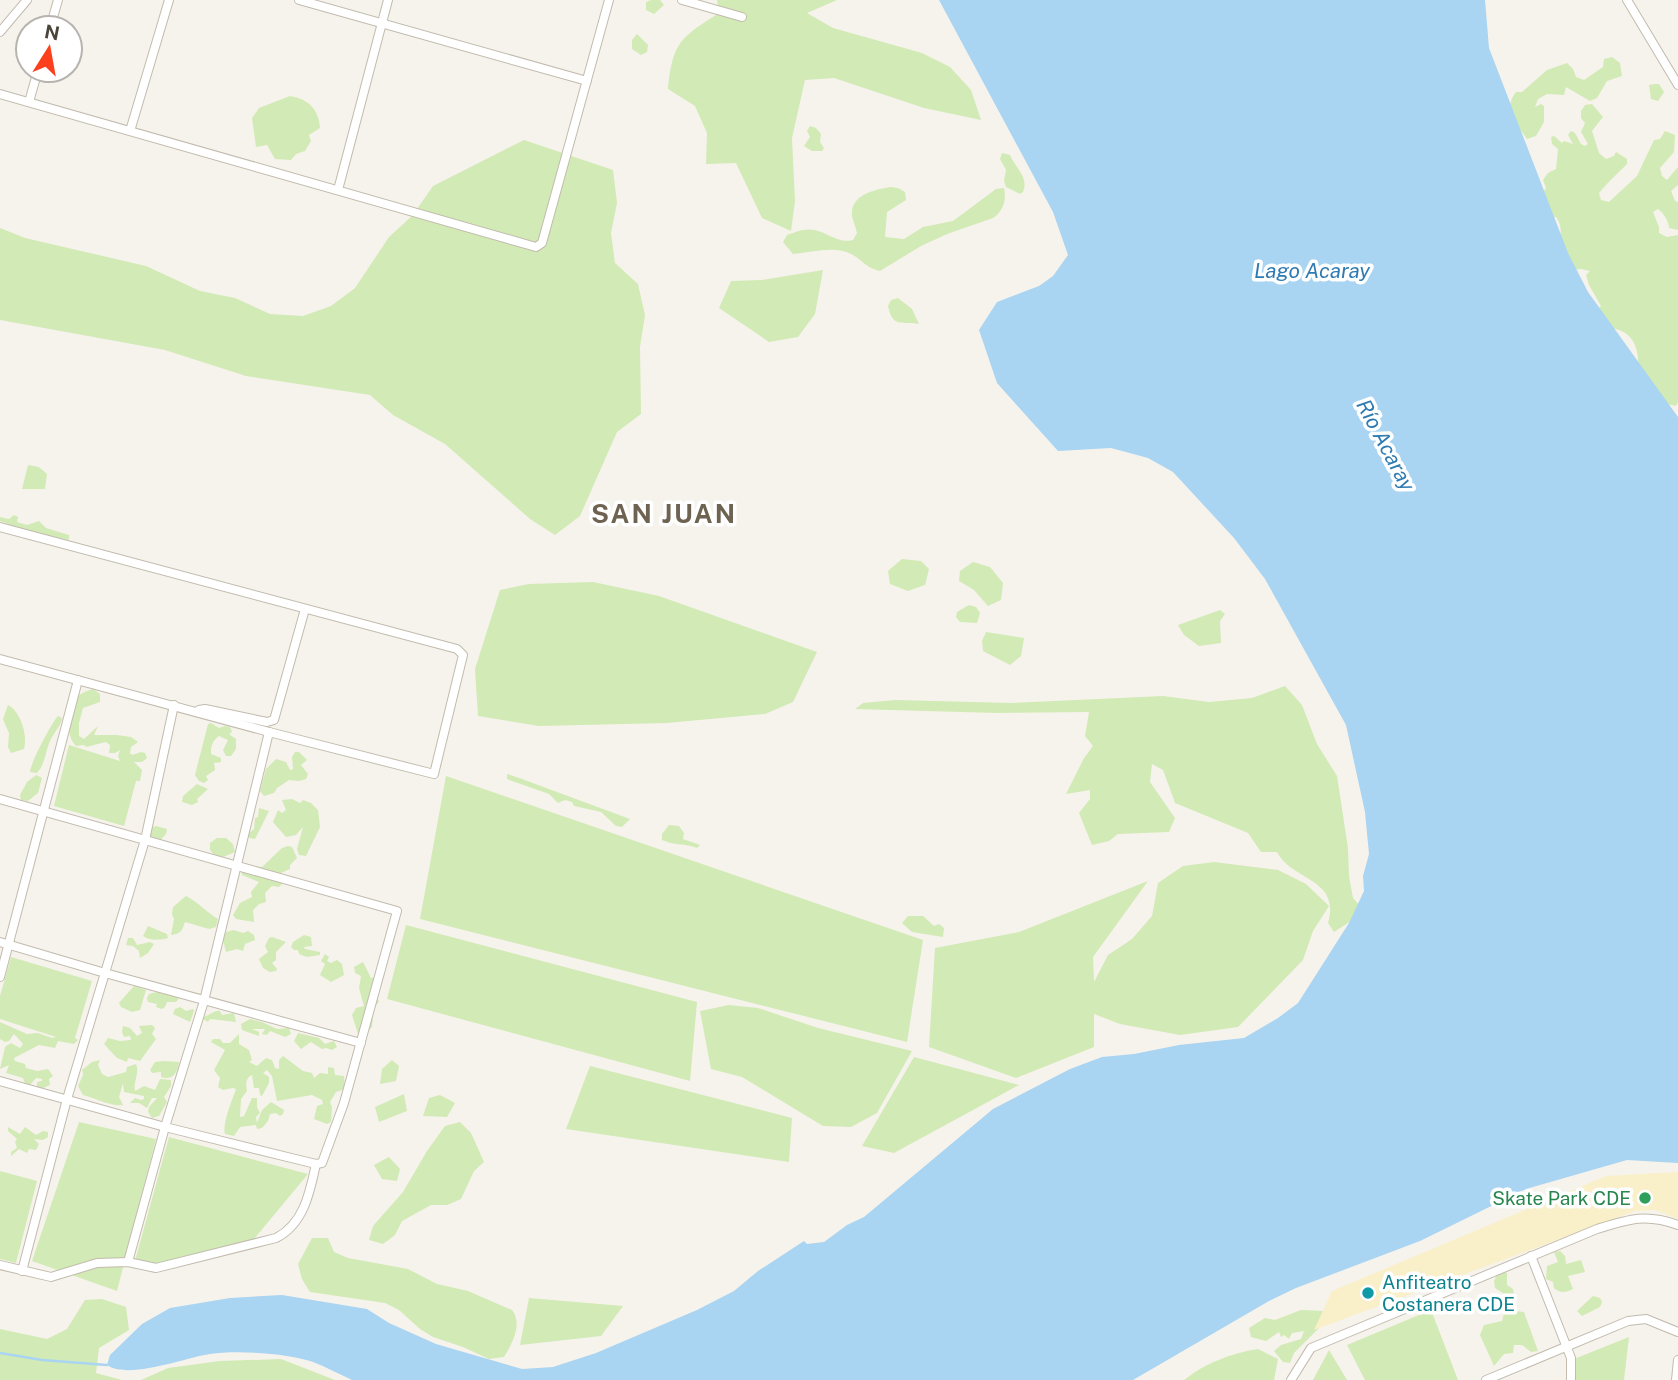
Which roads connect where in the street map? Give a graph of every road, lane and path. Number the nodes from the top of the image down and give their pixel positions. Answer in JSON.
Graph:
{"nodes":[{"id":1,"x":27,"y":0,"type":"edge"},
{"id":2,"x":169,"y":0,"type":"edge"},
{"id":3,"x":299,"y":0,"type":"edge"},
{"id":4,"x":388,"y":0,"type":"edge"},
{"id":5,"x":608,"y":0,"type":"edge"},
{"id":6,"x":682,"y":0,"type":"edge"},
{"id":7,"x":1627,"y":0,"type":"edge"},
{"id":8,"x":742,"y":17,"type":"dead end"},
{"id":9,"x":382,"y":24,"type":"junction"},
{"id":10,"x":0,"y":32,"type":"edge"},
{"id":11,"x":587,"y":81,"type":"junction"},
{"id":12,"x":34,"y":84,"type":"edge"},
{"id":13,"x":1678,"y":85,"type":"edge"},
{"id":14,"x":0,"y":94,"type":"edge"},
{"id":15,"x":29,"y":102,"type":"junction"},
{"id":16,"x":130,"y":131,"type":"junction"},
{"id":17,"x":338,"y":190,"type":"junction"},
{"id":18,"x":0,"y":527,"type":"edge"},
{"id":19,"x":305,"y":609,"type":"junction"},
{"id":20,"x":0,"y":659,"type":"edge"},
{"id":21,"x":78,"y":680,"type":"junction"},
{"id":22,"x":174,"y":705,"type":"junction"},
{"id":23,"x":196,"y":712,"type":"junction"},
{"id":24,"x":269,"y":732,"type":"junction"},
{"id":25,"x":0,"y":799,"type":"edge"},
{"id":26,"x":45,"y":812,"type":"junction"},
{"id":27,"x":145,"y":840,"type":"junction"},
{"id":28,"x":238,"y":866,"type":"junction"},
{"id":29,"x":0,"y":942,"type":"edge"},
{"id":30,"x":9,"y":944,"type":"junction"},
{"id":31,"x":105,"y":973,"type":"junction"},
{"id":32,"x":0,"y":977,"type":"edge"},
{"id":33,"x":204,"y":1001,"type":"junction"},
{"id":34,"x":361,"y":1043,"type":"junction"},
{"id":35,"x":0,"y":1080,"type":"edge"},
{"id":36,"x":67,"y":1099,"type":"junction"},
{"id":37,"x":165,"y":1127,"type":"junction"},
{"id":38,"x":316,"y":1164,"type":"junction"},
{"id":39,"x":1678,"y":1225,"type":"edge"},
{"id":40,"x":1531,"y":1256,"type":"junction"},
{"id":41,"x":128,"y":1262,"type":"junction"},
{"id":42,"x":0,"y":1265,"type":"edge"},
{"id":43,"x":22,"y":1271,"type":"junction"},
{"id":44,"x":1678,"y":1332,"type":"edge"},
{"id":45,"x":1567,"y":1348,"type":"junction"},
{"id":46,"x":1678,"y":1360,"type":"edge"},
{"id":47,"x":1291,"y":1380,"type":"edge"},
{"id":48,"x":1486,"y":1380,"type":"edge"},
{"id":49,"x":1571,"y":1380,"type":"edge"},
{"id":50,"x":1676,"y":1380,"type":"edge"}],
"edges":[{"from":1,"to":10,"type":"street"},
{"from":2,"to":16,"type":"street"},
{"from":3,"to":9,"type":"street"},
{"from":4,"to":9,"type":"street"},
{"from":5,"to":11,"type":"street"},
{"from":6,"to":8,"type":"street"},
{"from":7,"to":13,"type":"street"},
{"from":9,"to":11,"type":"street"},
{"from":9,"to":17,"type":"street"},
{"from":11,"to":17,"type":"street"},
{"from":12,"to":15,"type":"street"},
{"from":14,"to":15,"type":"street"},
{"from":15,"to":16,"type":"street"},
{"from":16,"to":17,"type":"street"},
{"from":18,"to":19,"type":"street"},
{"from":19,"to":23,"type":"street"},
{"from":19,"to":24,"type":"street"},
{"from":20,"to":21,"type":"street"},
{"from":21,"to":22,"type":"street"},
{"from":21,"to":26,"type":"street"},
{"from":22,"to":23,"type":"street"},
{"from":22,"to":27,"type":"street"},
{"from":23,"to":24,"type":"street"},
{"from":24,"to":28,"type":"street"},
{"from":25,"to":26,"type":"street"},
{"from":26,"to":27,"type":"street"},
{"from":26,"to":30,"type":"street"},
{"from":27,"to":28,"type":"street"},
{"from":27,"to":31,"type":"street"},
{"from":28,"to":33,"type":"street"},
{"from":28,"to":34,"type":"street"},
{"from":29,"to":30,"type":"street"},
{"from":30,"to":31,"type":"street"},
{"from":30,"to":32,"type":"street"},
{"from":31,"to":33,"type":"street"},
{"from":31,"to":36,"type":"street"},
{"from":33,"to":34,"type":"street"},
{"from":33,"to":37,"type":"street"},
{"from":34,"to":38,"type":"street"},
{"from":35,"to":36,"type":"street"},
{"from":36,"to":37,"type":"street"},
{"from":36,"to":43,"type":"street"},
{"from":37,"to":38,"type":"street"},
{"from":37,"to":41,"type":"street"},
{"from":38,"to":41,"type":"street"},
{"from":39,"to":40,"type":"street"},
{"from":40,"to":45,"type":"street"},
{"from":40,"to":47,"type":"street"},
{"from":41,"to":43,"type":"street"},
{"from":42,"to":43,"type":"street"},
{"from":44,"to":45,"type":"street"},
{"from":45,"to":48,"type":"street"},
{"from":45,"to":49,"type":"street"},
{"from":46,"to":50,"type":"street"}]}
